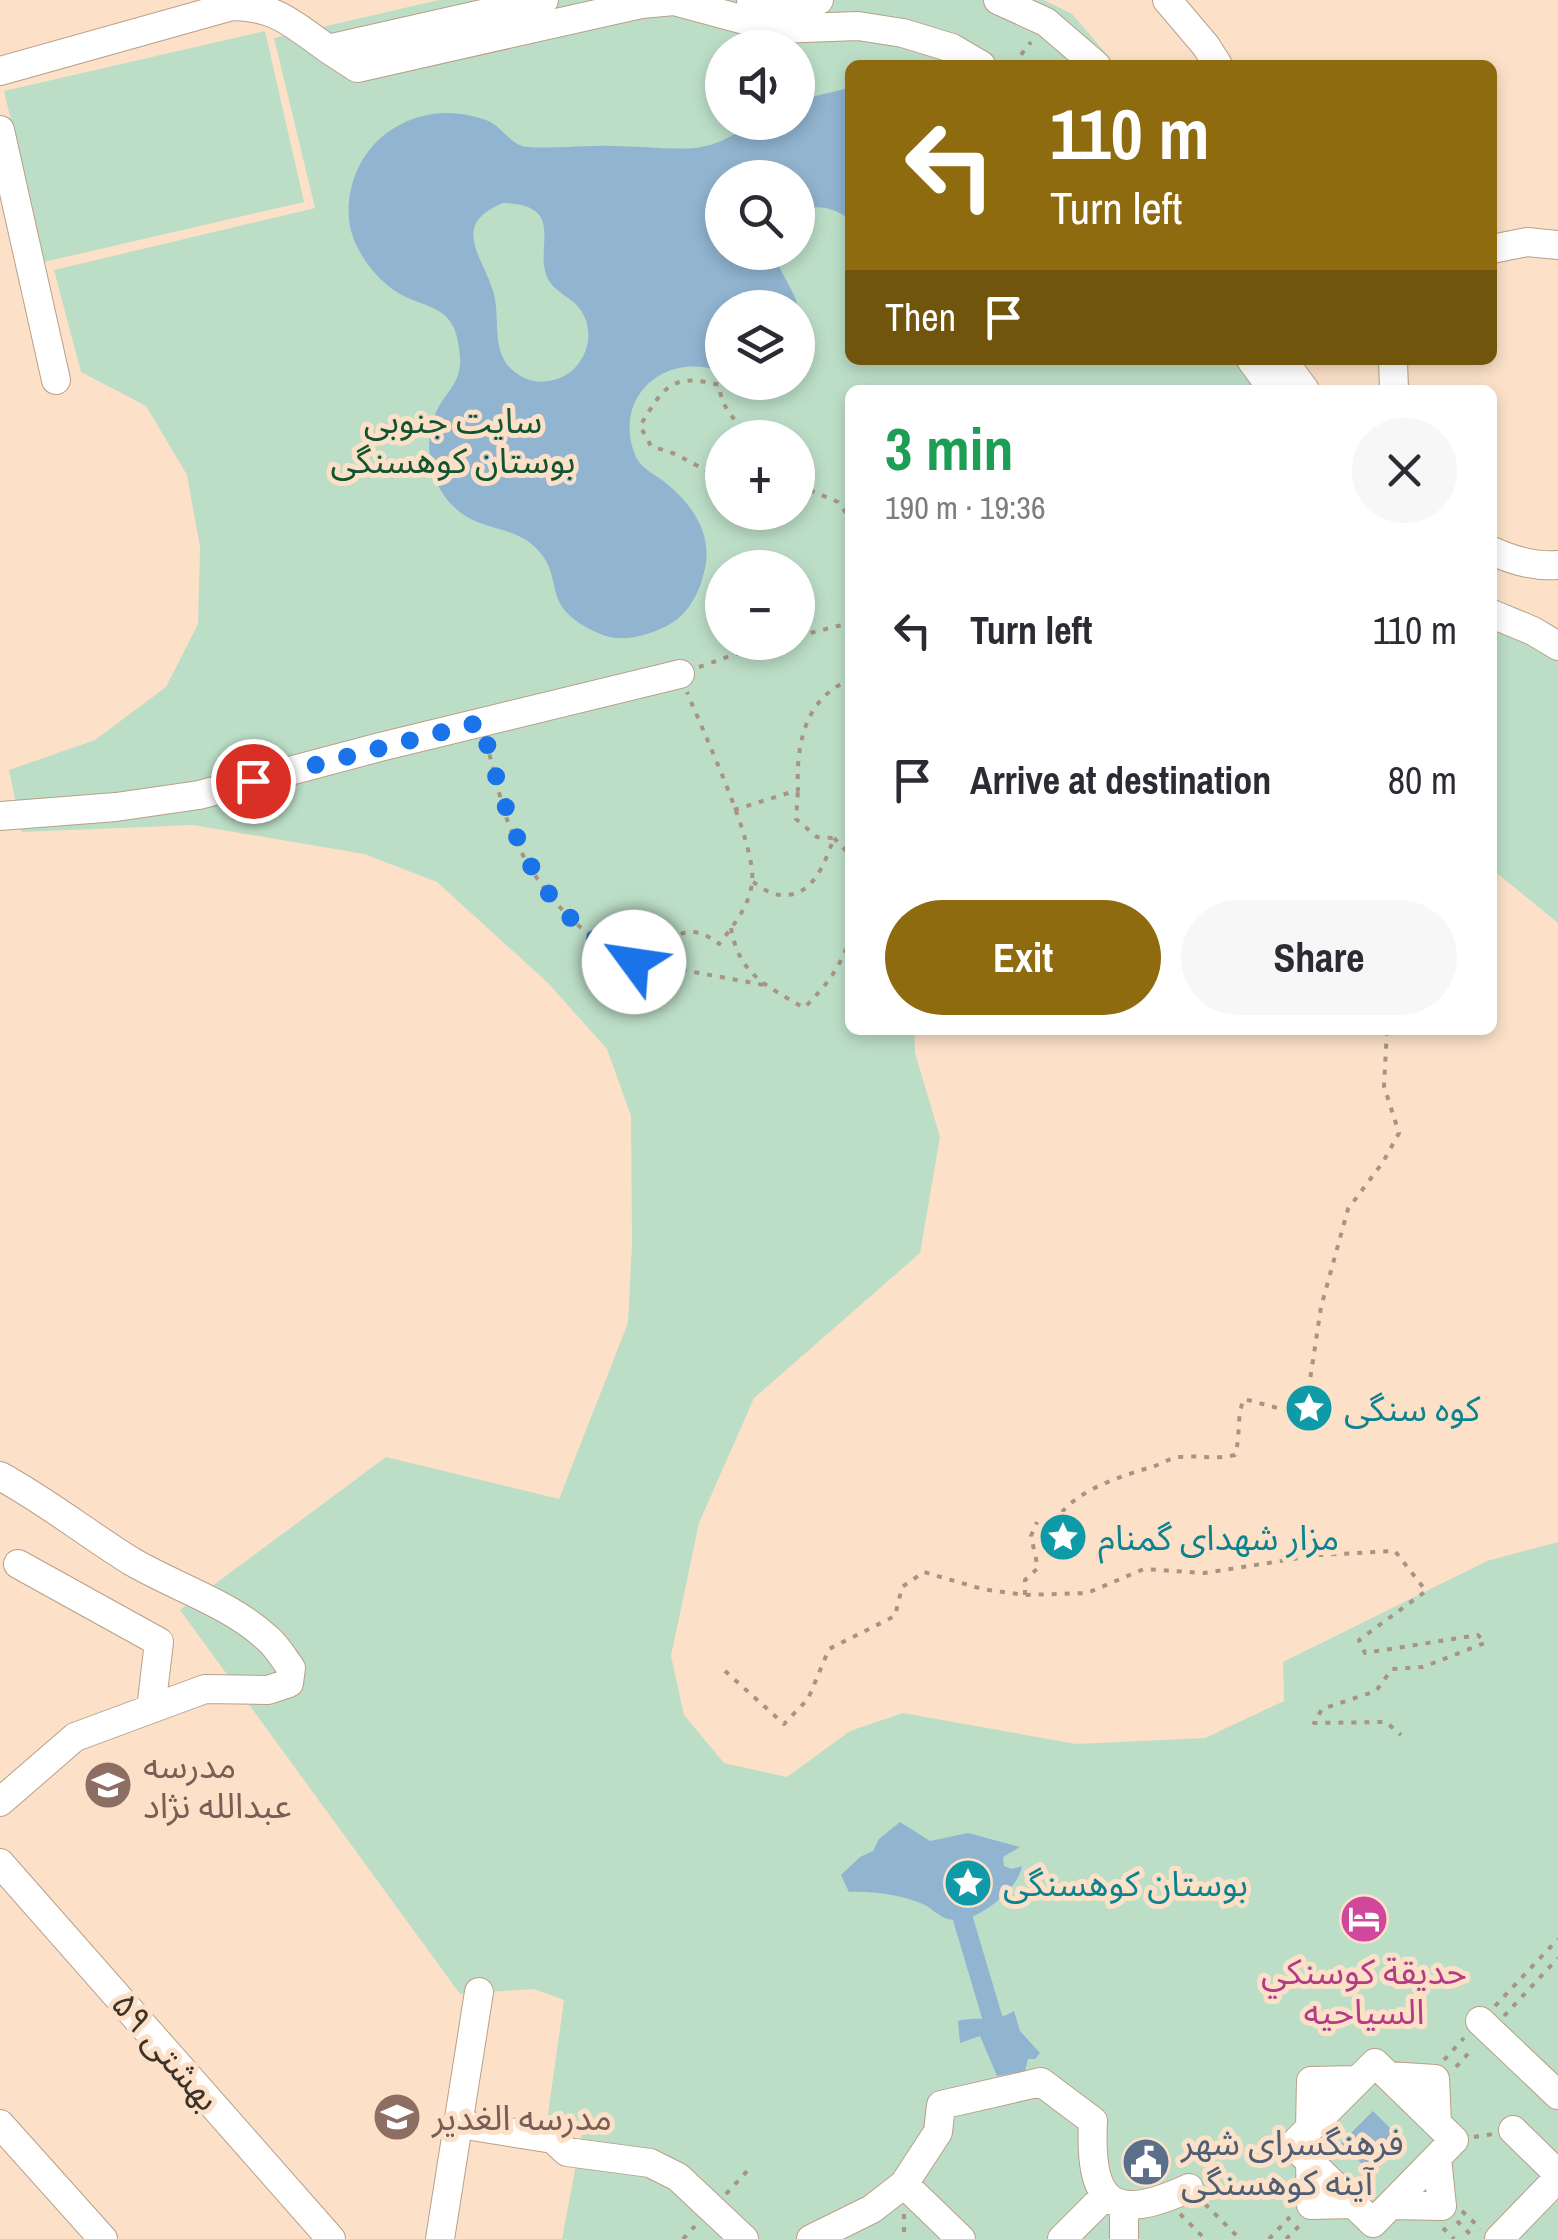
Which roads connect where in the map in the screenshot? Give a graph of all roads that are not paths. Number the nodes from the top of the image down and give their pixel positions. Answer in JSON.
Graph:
{"nodes":[{"id":1,"x":544,"y":0,"type":"edge"},
{"id":2,"x":752,"y":0,"type":"edge"},
{"id":3,"x":819,"y":0,"type":"edge"},
{"id":4,"x":998,"y":0,"type":"edge"},
{"id":5,"x":1167,"y":0,"type":"edge"},
{"id":6,"x":328,"y":49,"type":"junction"},
{"id":7,"x":972,"y":60,"type":"edge"},
{"id":8,"x":1090,"y":60,"type":"edge"},
{"id":9,"x":1215,"y":60,"type":"edge"},
{"id":10,"x":0,"y":71,"type":"edge"},
{"id":11,"x":0,"y":130,"type":"edge"},
{"id":12,"x":1558,"y":245,"type":"edge"},
{"id":13,"x":1497,"y":248,"type":"edge"},
{"id":14,"x":56,"y":380,"type":"dead end"},
{"id":15,"x":1497,"y":554,"type":"edge"},
{"id":16,"x":1558,"y":565,"type":"edge"},
{"id":17,"x":1497,"y":596,"type":"edge"},
{"id":18,"x":1497,"y":616,"type":"edge"},
{"id":19,"x":1558,"y":624,"type":"edge"},
{"id":20,"x":1558,"y":646,"type":"edge"},
{"id":21,"x":680,"y":674,"type":"road end"},
{"id":22,"x":0,"y":816,"type":"edge"},
{"id":23,"x":0,"y":1476,"type":"edge"},
{"id":24,"x":18,"y":1564,"type":"dead end"},
{"id":25,"x":151,"y":1709,"type":"junction"},
{"id":26,"x":0,"y":1802,"type":"edge"},
{"id":27,"x":0,"y":1862,"type":"edge"},
{"id":28,"x":479,"y":1992,"type":"dead end"},
{"id":29,"x":1480,"y":2021,"type":"dead end"},
{"id":30,"x":1558,"y":2096,"type":"edge"},
{"id":31,"x":0,"y":2124,"type":"edge"},
{"id":32,"x":459,"y":2124,"type":"junction"},
{"id":33,"x":1513,"y":2130,"type":"road end"},
{"id":34,"x":1442,"y":2141,"type":"junction"},
{"id":35,"x":904,"y":2184,"type":"junction"},
{"id":36,"x":1554,"y":2191,"type":"edge"},
{"id":37,"x":1176,"y":2194,"type":"road end"},
{"id":38,"x":1115,"y":2201,"type":"junction"},
{"id":39,"x":1390,"y":2205,"type":"junction"},
{"id":40,"x":440,"y":2232,"type":"edge"},
{"id":41,"x":98,"y":2237,"type":"edge"},
{"id":42,"x":331,"y":2239,"type":"edge"},
{"id":43,"x":744,"y":2239,"type":"edge"},
{"id":44,"x":811,"y":2239,"type":"edge"},
{"id":45,"x":961,"y":2239,"type":"edge"},
{"id":46,"x":1062,"y":2239,"type":"edge"},
{"id":47,"x":1124,"y":2239,"type":"edge"},
{"id":48,"x":1499,"y":2239,"type":"edge"}],
"edges":[{"from":1,"to":6,"type":"street"},
{"from":2,"to":3,"type":"street"},
{"from":4,"to":8,"type":"street"},
{"from":5,"to":9,"type":"street"},
{"from":6,"to":7,"type":"street"},
{"from":6,"to":10,"type":"street"},
{"from":11,"to":14,"type":"street"},
{"from":12,"to":13,"type":"street"},
{"from":15,"to":16,"type":"street"},
{"from":17,"to":19,"type":"street"},
{"from":18,"to":20,"type":"street"},
{"from":21,"to":22,"type":"street"},
{"from":23,"to":25,"type":"street"},
{"from":24,"to":25,"type":"street"},
{"from":25,"to":26,"type":"street"},
{"from":27,"to":42,"type":"street","name":"بهشتی ۵۹"},
{"from":28,"to":32,"type":"street"},
{"from":29,"to":30,"type":"street"},
{"from":31,"to":41,"type":"street"},
{"from":32,"to":40,"type":"street"},
{"from":32,"to":43,"type":"street"},
{"from":33,"to":36,"type":"street"},
{"from":34,"to":39,"type":"street"},
{"from":34,"to":39,"type":"street"},
{"from":34,"to":39,"type":"street"},
{"from":35,"to":38,"type":"street"},
{"from":35,"to":44,"type":"street"},
{"from":35,"to":45,"type":"street"},
{"from":36,"to":48,"type":"street"},
{"from":37,"to":38,"type":"street"},
{"from":38,"to":46,"type":"street"},
{"from":38,"to":47,"type":"street"}]}
